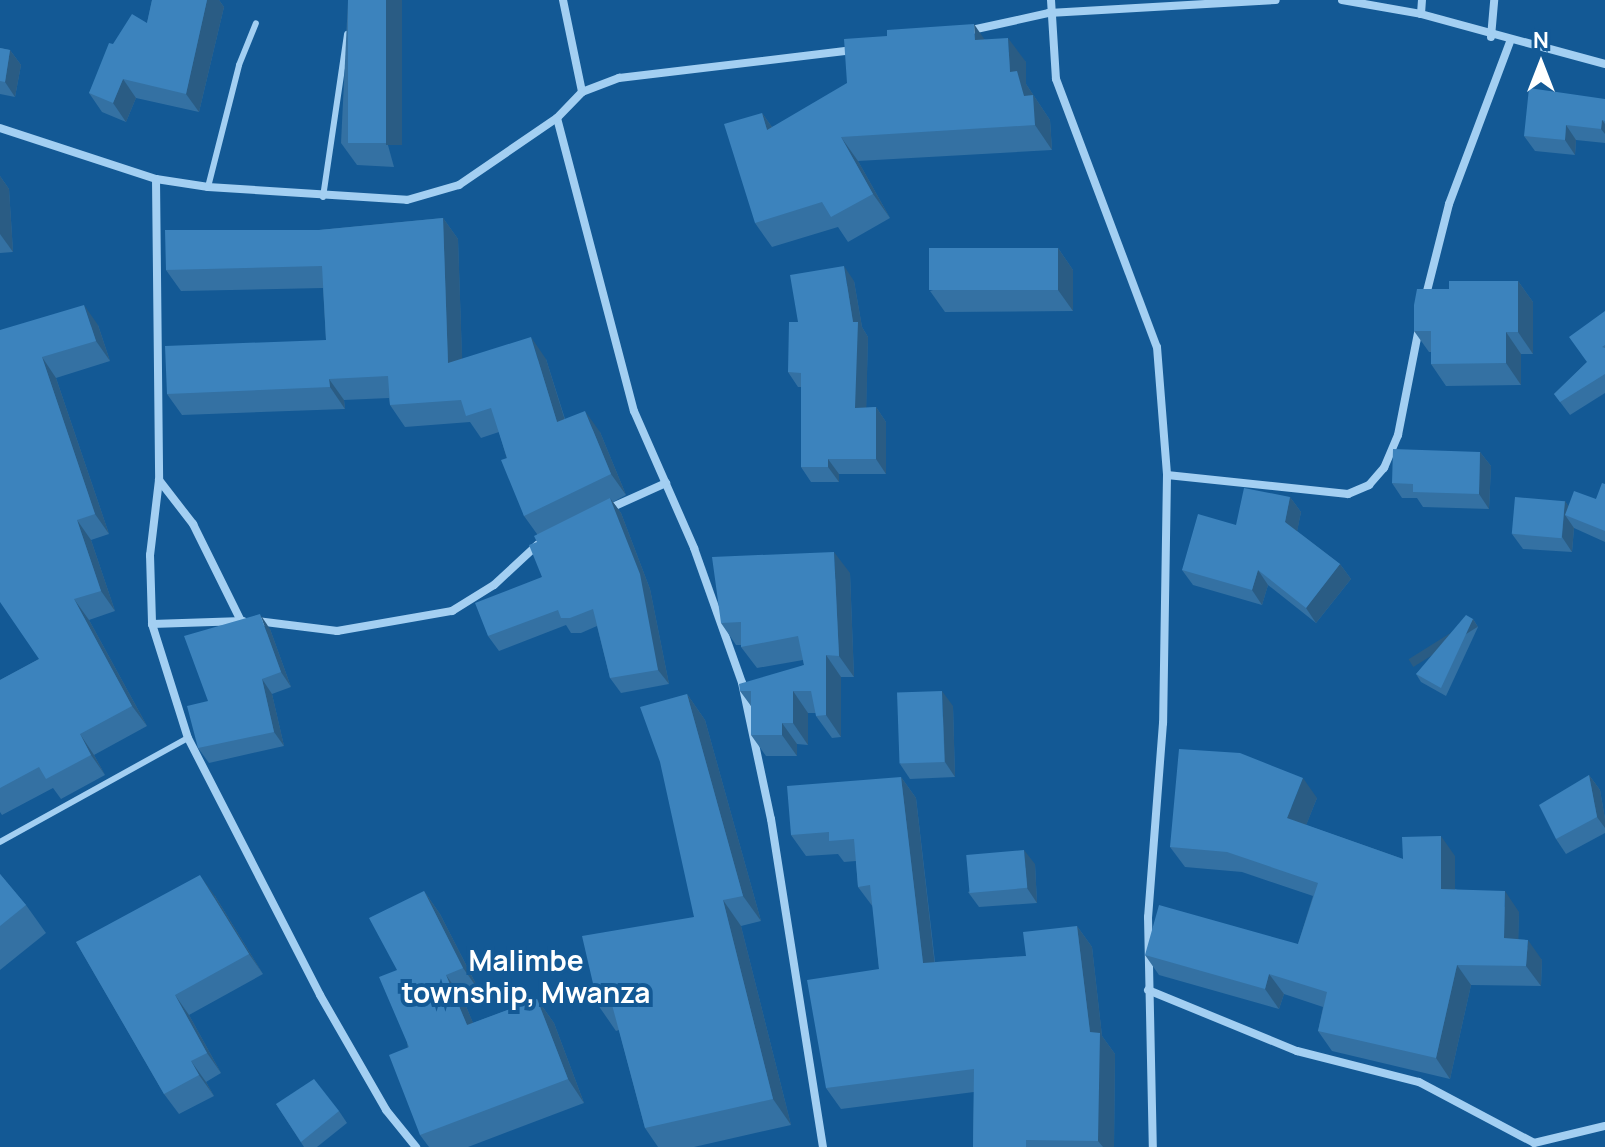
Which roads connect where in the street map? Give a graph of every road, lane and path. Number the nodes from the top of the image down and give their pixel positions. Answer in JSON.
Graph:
{"nodes":[{"id":1,"x":563,"y":0,"type":"edge"},
{"id":2,"x":1051,"y":0,"type":"edge"},
{"id":3,"x":1276,"y":0,"type":"edge"},
{"id":4,"x":1342,"y":0,"type":"edge"},
{"id":5,"x":1422,"y":0,"type":"edge"},
{"id":6,"x":1494,"y":0,"type":"edge"},
{"id":7,"x":1049,"y":13,"type":"junction"},
{"id":8,"x":1421,"y":14,"type":"junction"},
{"id":9,"x":349,"y":19,"type":"edge"},
{"id":10,"x":256,"y":23,"type":"dead end"},
{"id":11,"x":958,"y":33,"type":"edge"},
{"id":12,"x":1491,"y":37,"type":"junction"},
{"id":13,"x":1510,"y":42,"type":"junction"},
{"id":14,"x":865,"y":49,"type":"edge"},
{"id":15,"x":1605,"y":64,"type":"edge"},
{"id":16,"x":582,"y":92,"type":"junction"},
{"id":17,"x":557,"y":118,"type":"junction"},
{"id":18,"x":0,"y":128,"type":"edge"},
{"id":19,"x":156,"y":179,"type":"junction"},
{"id":20,"x":208,"y":187,"type":"junction"},
{"id":21,"x":323,"y":197,"type":"junction"},
{"id":22,"x":1167,"y":475,"type":"junction"},
{"id":23,"x":159,"y":480,"type":"junction"},
{"id":24,"x":666,"y":483,"type":"junction"},
{"id":25,"x":596,"y":514,"type":"edge"},
{"id":26,"x":546,"y":540,"type":"edge"},
{"id":27,"x":241,"y":621,"type":"junction"},
{"id":28,"x":152,"y":624,"type":"junction"},
{"id":29,"x":188,"y":738,"type":"junction"},
{"id":30,"x":0,"y":842,"type":"edge"},
{"id":31,"x":1148,"y":990,"type":"junction"},
{"id":32,"x":1605,"y":1126,"type":"edge"},
{"id":33,"x":416,"y":1147,"type":"edge"},
{"id":34,"x":821,"y":1147,"type":"edge"},
{"id":35,"x":1153,"y":1147,"type":"edge"}],
"edges":[{"from":1,"to":16,"type":"street"},
{"from":2,"to":7,"type":"street"},
{"from":3,"to":7,"type":"street"},
{"from":4,"to":8,"type":"street"},
{"from":5,"to":8,"type":"street"},
{"from":6,"to":12,"type":"street"},
{"from":7,"to":11,"type":"street"},
{"from":7,"to":22,"type":"street"},
{"from":8,"to":12,"type":"street"},
{"from":9,"to":21,"type":"lane"},
{"from":10,"to":20,"type":"lane"},
{"from":12,"to":13,"type":"street"},
{"from":13,"to":15,"type":"street"},
{"from":13,"to":22,"type":"street"},
{"from":14,"to":16,"type":"street"},
{"from":16,"to":17,"type":"street"},
{"from":17,"to":21,"type":"street"},
{"from":17,"to":24,"type":"street"},
{"from":18,"to":19,"type":"street"},
{"from":19,"to":20,"type":"street"},
{"from":19,"to":23,"type":"street"},
{"from":20,"to":21,"type":"street"},
{"from":22,"to":31,"type":"street"},
{"from":23,"to":27,"type":"street"},
{"from":23,"to":28,"type":"street"},
{"from":24,"to":25,"type":"street"},
{"from":24,"to":34,"type":"street"},
{"from":26,"to":27,"type":"street"},
{"from":27,"to":28,"type":"street"},
{"from":28,"to":29,"type":"street"},
{"from":29,"to":30,"type":"lane"},
{"from":29,"to":33,"type":"street"},
{"from":31,"to":32,"type":"street"},
{"from":31,"to":35,"type":"street"}]}
